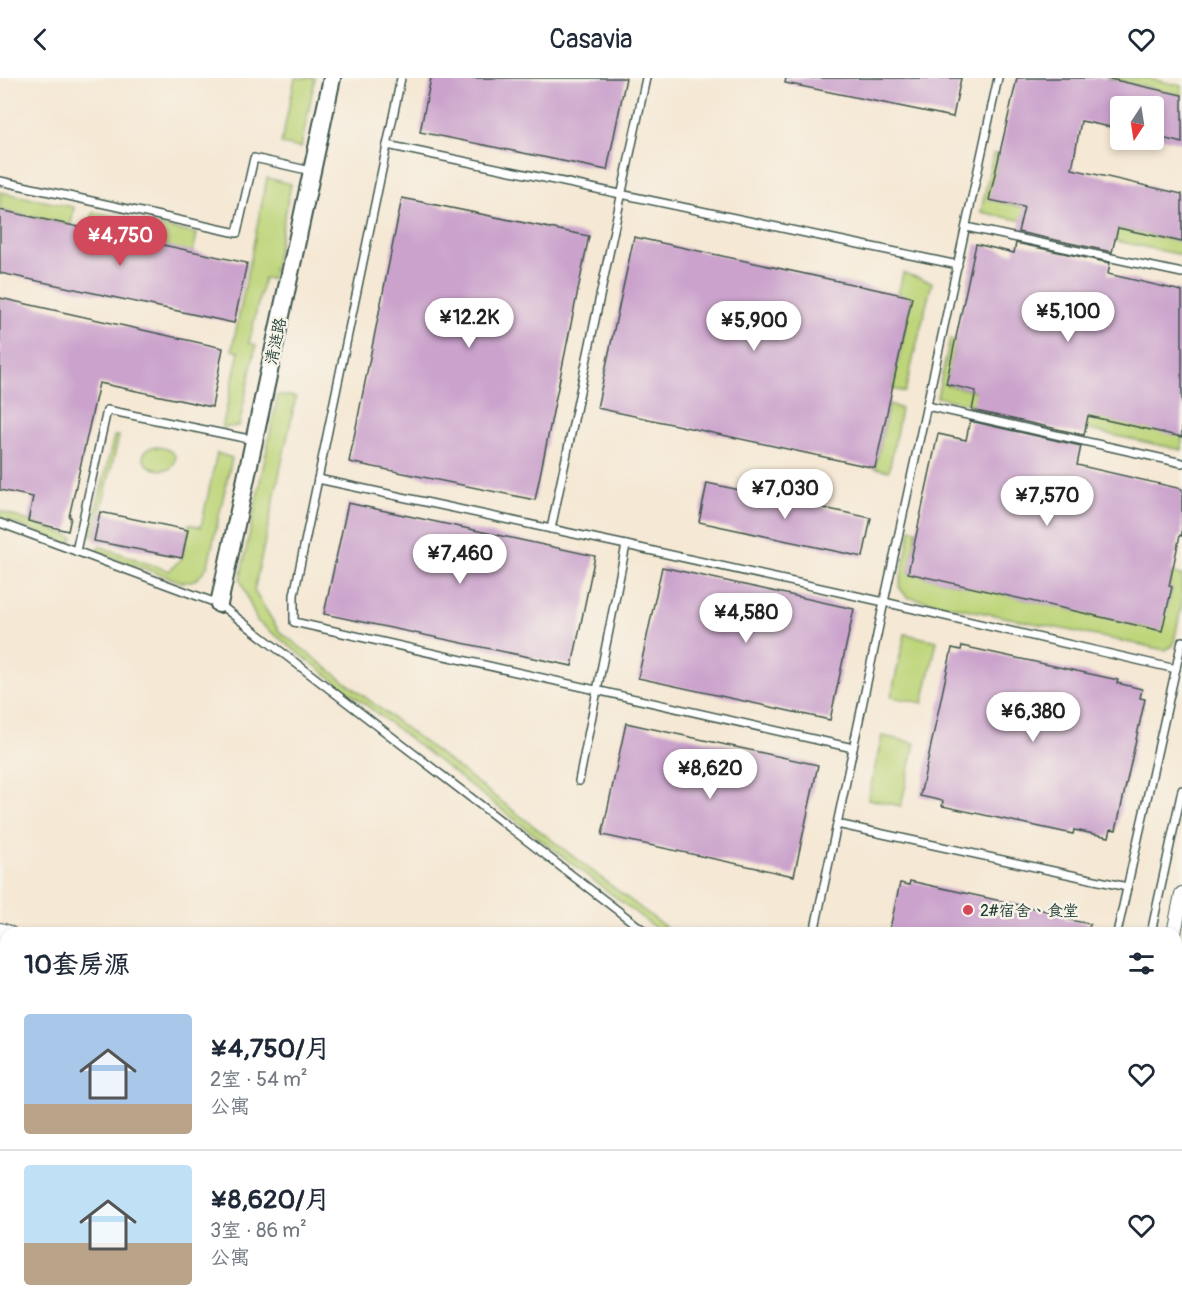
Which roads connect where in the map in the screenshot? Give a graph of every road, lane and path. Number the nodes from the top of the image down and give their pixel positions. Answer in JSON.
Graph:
{"nodes":[{"id":1,"x":332,"y":78,"type":"edge"},
{"id":2,"x":401,"y":78,"type":"edge"},
{"id":3,"x":646,"y":78,"type":"edge"},
{"id":4,"x":998,"y":78,"type":"edge"},
{"id":5,"x":387,"y":145,"type":"junction"},
{"id":6,"x":312,"y":171,"type":"junction"},
{"id":7,"x":0,"y":181,"type":"edge"},
{"id":8,"x":621,"y":195,"type":"junction"},
{"id":9,"x":966,"y":227,"type":"junction"},
{"id":10,"x":958,"y":265,"type":"junction"},
{"id":11,"x":1182,"y":273,"type":"edge"},
{"id":12,"x":927,"y":406,"type":"junction"},
{"id":13,"x":254,"y":440,"type":"junction"},
{"id":14,"x":1182,"y":463,"type":"edge"},
{"id":15,"x":318,"y":479,"type":"junction"},
{"id":16,"x":0,"y":523,"type":"edge"},
{"id":17,"x":551,"y":529,"type":"junction"},
{"id":18,"x":626,"y":545,"type":"junction"},
{"id":19,"x":76,"y":551,"type":"junction"},
{"id":20,"x":884,"y":602,"type":"junction"},
{"id":21,"x":219,"y":604,"type":"junction"},
{"id":22,"x":1182,"y":641,"type":"edge"},
{"id":23,"x":1176,"y":669,"type":"junction"},
{"id":24,"x":597,"y":690,"type":"junction"},
{"id":25,"x":854,"y":748,"type":"junction"},
{"id":26,"x":579,"y":781,"type":"dead end"},
{"id":27,"x":1182,"y":790,"type":"edge"},
{"id":28,"x":837,"y":824,"type":"junction"},
{"id":29,"x":1127,"y":887,"type":"junction"},
{"id":30,"x":1182,"y":894,"type":"edge"},
{"id":31,"x":639,"y":927,"type":"edge"},
{"id":32,"x":815,"y":927,"type":"edge"},
{"id":33,"x":1118,"y":927,"type":"edge"},
{"id":34,"x":1152,"y":927,"type":"edge"},
{"id":35,"x":1175,"y":927,"type":"edge"}],
"edges":[{"from":1,"to":6,"type":"street","name":"清涟路"},
{"from":2,"to":5,"type":"lane"},
{"from":3,"to":8,"type":"lane"},
{"from":4,"to":9,"type":"lane"},
{"from":5,"to":8,"type":"lane"},
{"from":5,"to":15,"type":"lane"},
{"from":6,"to":7,"type":"lane"},
{"from":6,"to":13,"type":"street","name":"清涟路"},
{"from":8,"to":10,"type":"lane"},
{"from":8,"to":17,"type":"lane"},
{"from":9,"to":10,"type":"lane"},
{"from":9,"to":11,"type":"lane"},
{"from":10,"to":12,"type":"lane"},
{"from":12,"to":14,"type":"lane"},
{"from":12,"to":20,"type":"lane"},
{"from":13,"to":19,"type":"lane"},
{"from":13,"to":21,"type":"street","name":"清涟路"},
{"from":15,"to":17,"type":"lane"},
{"from":15,"to":24,"type":"lane"},
{"from":16,"to":19,"type":"lane"},
{"from":17,"to":18,"type":"lane"},
{"from":18,"to":20,"type":"lane"},
{"from":18,"to":24,"type":"lane"},
{"from":19,"to":21,"type":"lane"},
{"from":20,"to":23,"type":"lane"},
{"from":20,"to":25,"type":"lane"},
{"from":21,"to":31,"type":"lane"},
{"from":22,"to":23,"type":"lane"},
{"from":23,"to":29,"type":"lane"},
{"from":24,"to":25,"type":"lane"},
{"from":24,"to":26,"type":"lane"},
{"from":25,"to":28,"type":"lane"},
{"from":27,"to":34,"type":"lane"},
{"from":28,"to":29,"type":"lane"},
{"from":28,"to":32,"type":"lane"},
{"from":29,"to":33,"type":"lane"},
{"from":30,"to":35,"type":"street"}]}
